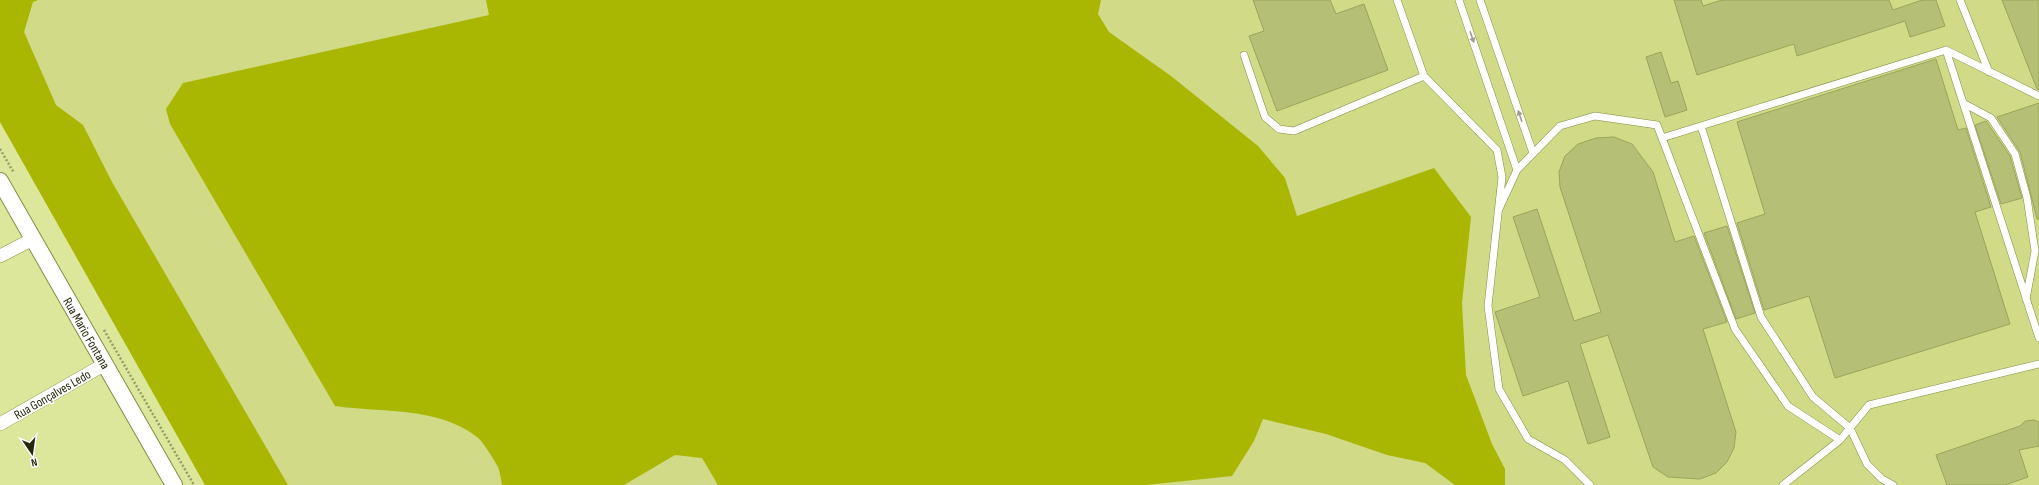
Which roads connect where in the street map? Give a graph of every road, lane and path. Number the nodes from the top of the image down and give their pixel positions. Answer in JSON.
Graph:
{"nodes":[{"id":1,"x":1397,"y":0,"type":"edge"},
{"id":2,"x":1460,"y":0,"type":"edge"},
{"id":3,"x":1960,"y":0,"type":"edge"},
{"id":4,"x":1482,"y":1,"type":"edge"},
{"id":5,"x":1946,"y":50,"type":"junction"},
{"id":6,"x":1244,"y":55,"type":"dead end"},
{"id":7,"x":1989,"y":72,"type":"junction"},
{"id":8,"x":1424,"y":76,"type":"junction"},
{"id":9,"x":2039,"y":96,"type":"edge"},
{"id":10,"x":1963,"y":103,"type":"junction"},
{"id":11,"x":1701,"y":126,"type":"junction"},
{"id":12,"x":1662,"y":138,"type":"junction"},
{"id":13,"x":1533,"y":153,"type":"junction"},
{"id":14,"x":1517,"y":170,"type":"junction"},
{"id":15,"x":0,"y":181,"type":"edge"},
{"id":16,"x":1498,"y":211,"type":"junction"},
{"id":17,"x":33,"y":239,"type":"junction"},
{"id":18,"x":0,"y":256,"type":"edge"},
{"id":19,"x":2026,"y":302,"type":"junction"},
{"id":20,"x":2039,"y":338,"type":"edge"},
{"id":21,"x":105,"y":364,"type":"junction"},
{"id":22,"x":2039,"y":364,"type":"edge"},
{"id":23,"x":0,"y":424,"type":"edge"},
{"id":24,"x":1850,"y":428,"type":"junction"},
{"id":25,"x":1840,"y":440,"type":"junction"},
{"id":26,"x":1881,"y":482,"type":"edge"},
{"id":27,"x":174,"y":485,"type":"edge"},
{"id":28,"x":1590,"y":485,"type":"edge"},
{"id":29,"x":1783,"y":485,"type":"edge"},
{"id":30,"x":1893,"y":485,"type":"edge"}],
"edges":[{"from":1,"to":8,"type":"lane"},
{"from":2,"to":14,"type":"lane","one_way":true},
{"from":3,"to":7,"type":"lane"},
{"from":13,"to":4,"type":"lane","one_way":true},
{"from":5,"to":7,"type":"lane"},
{"from":5,"to":10,"type":"lane"},
{"from":5,"to":11,"type":"lane"},
{"from":6,"to":8,"type":"lane"},
{"from":7,"to":9,"type":"lane"},
{"from":8,"to":16,"type":"lane"},
{"from":10,"to":19,"type":"lane"},
{"from":10,"to":19,"type":"lane"},
{"from":11,"to":12,"type":"lane"},
{"from":11,"to":24,"type":"lane"},
{"from":12,"to":13,"type":"lane"},
{"from":12,"to":25,"type":"lane"},
{"from":13,"to":14,"type":"lane"},
{"from":14,"to":16,"type":"lane"},
{"from":15,"to":17,"type":"street","name":"Rua Mario Fontana"},
{"from":16,"to":28,"type":"lane"},
{"from":17,"to":18,"type":"street"},
{"from":17,"to":21,"type":"street","name":"Rua Mario Fontana"},
{"from":19,"to":20,"type":"lane"},
{"from":21,"to":23,"type":"street","name":"Rua Gonçalves Ledo"},
{"from":21,"to":27,"type":"street","name":"Rua Mario Fontana"},
{"from":22,"to":24,"type":"lane"},
{"from":24,"to":25,"type":"lane"},
{"from":24,"to":26,"type":"lane"},
{"from":25,"to":29,"type":"lane"},
{"from":26,"to":30,"type":"lane"}]}
